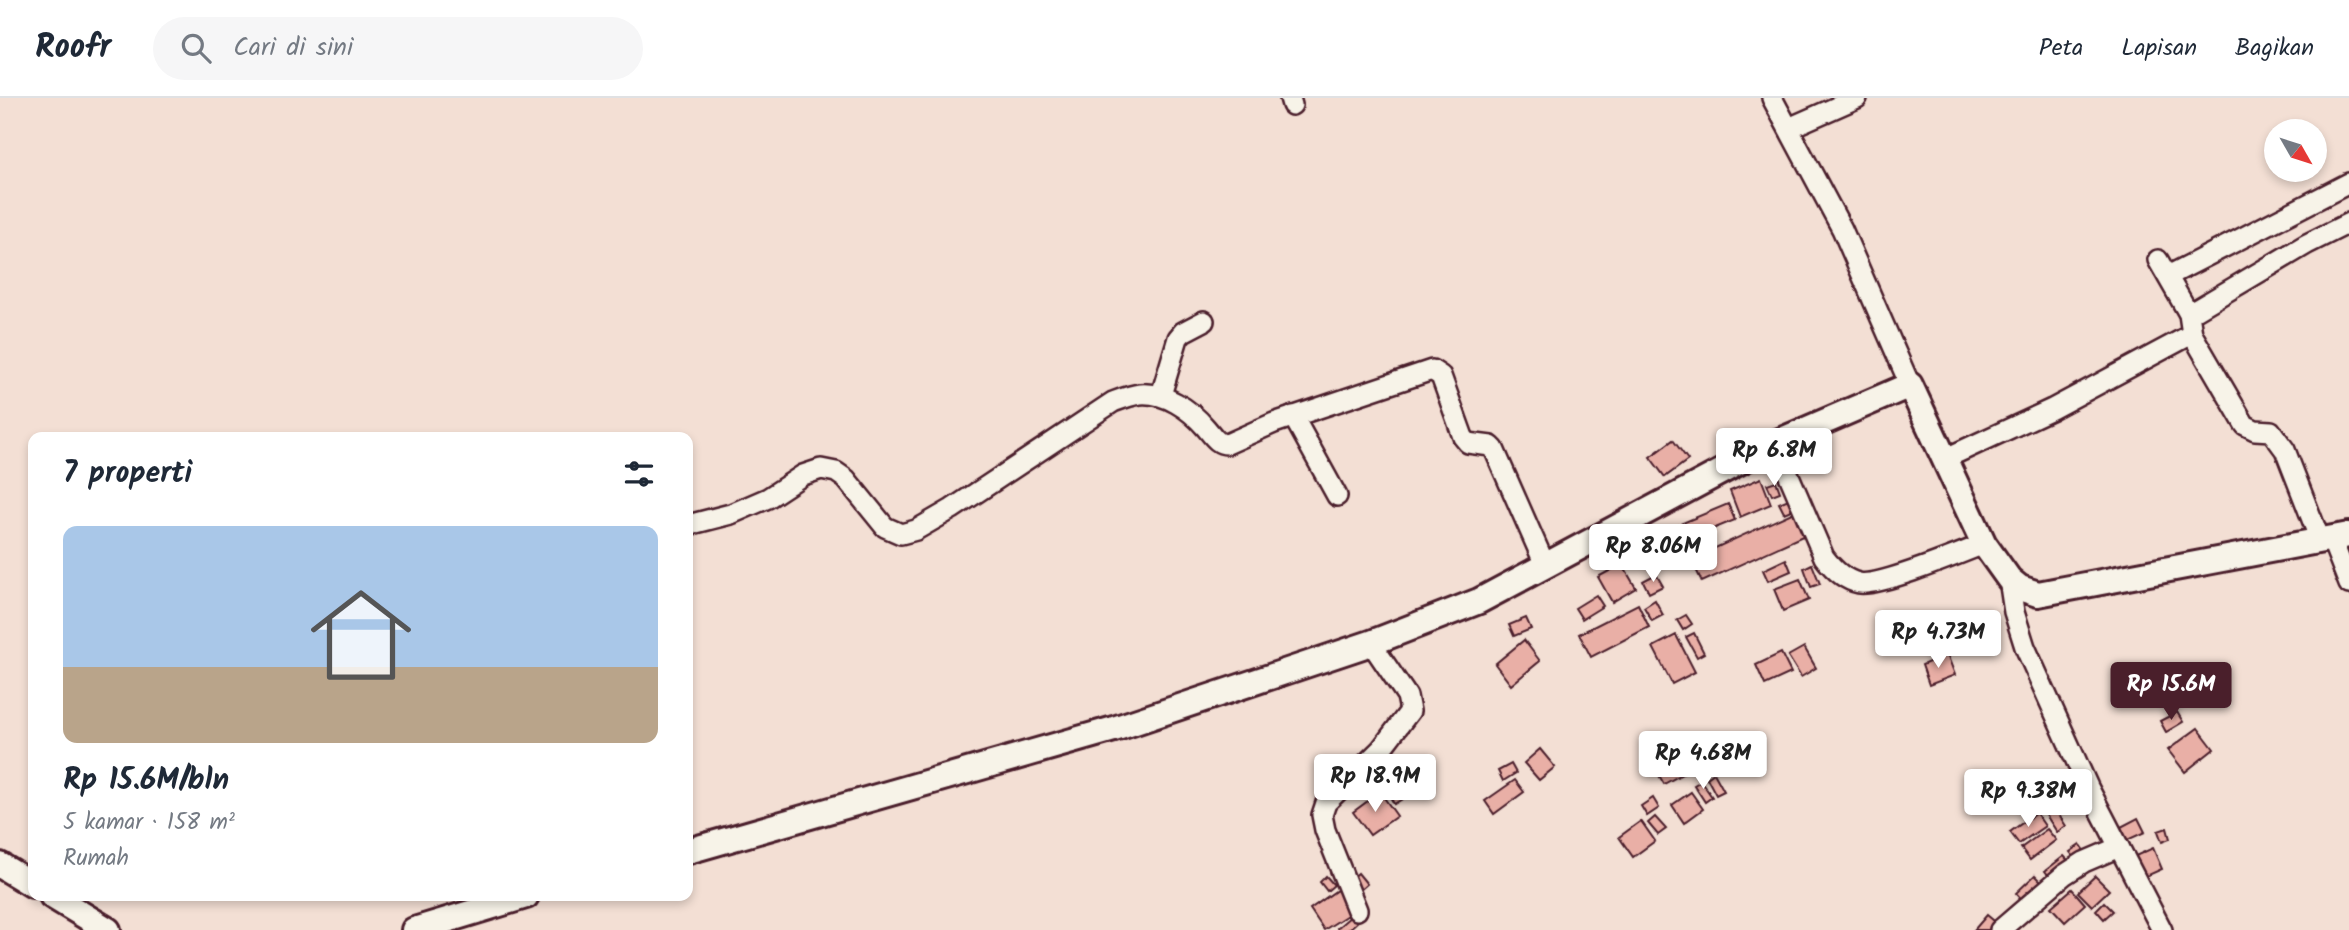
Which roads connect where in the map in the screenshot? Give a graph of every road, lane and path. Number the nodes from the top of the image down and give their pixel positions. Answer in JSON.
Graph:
{"nodes":[{"id":1,"x":1772,"y":98,"type":"edge"},
{"id":2,"x":1857,"y":98,"type":"edge"},
{"id":3,"x":1789,"y":128,"type":"junction"},
{"id":4,"x":2349,"y":183,"type":"edge"},
{"id":5,"x":2349,"y":223,"type":"edge"},
{"id":6,"x":2189,"y":314,"type":"junction"},
{"id":7,"x":1204,"y":321,"type":"dead end"},
{"id":8,"x":2192,"y":334,"type":"junction"},
{"id":9,"x":1910,"y":385,"type":"junction"},
{"id":10,"x":1161,"y":396,"type":"junction"},
{"id":11,"x":1293,"y":416,"type":"junction"},
{"id":12,"x":1775,"y":443,"type":"junction"},
{"id":13,"x":1944,"y":459,"type":"junction"},
{"id":14,"x":1337,"y":496,"type":"dead end"},
{"id":15,"x":693,"y":524,"type":"edge"},
{"id":16,"x":2333,"y":538,"type":"edge"},
{"id":17,"x":1984,"y":544,"type":"junction"},
{"id":18,"x":1546,"y":567,"type":"junction"},
{"id":19,"x":2009,"y":579,"type":"junction"},
{"id":20,"x":2349,"y":584,"type":"edge"},
{"id":21,"x":1371,"y":643,"type":"junction"},
{"id":22,"x":2119,"y":847,"type":"junction"},
{"id":23,"x":693,"y":850,"type":"edge"},
{"id":24,"x":0,"y":864,"type":"edge"},
{"id":25,"x":28,"y":882,"type":"edge"},
{"id":26,"x":60,"y":901,"type":"edge"},
{"id":27,"x":510,"y":901,"type":"edge"},
{"id":28,"x":1357,"y":910,"type":"dead end"},
{"id":29,"x":108,"y":930,"type":"edge"},
{"id":30,"x":414,"y":930,"type":"edge"},
{"id":31,"x":2000,"y":930,"type":"edge"},
{"id":32,"x":2162,"y":930,"type":"edge"}],
"edges":[{"from":1,"to":3,"type":"street"},
{"from":2,"to":3,"type":"street"},
{"from":3,"to":9,"type":"street"},
{"from":4,"to":6,"type":"street"},
{"from":5,"to":6,"type":"street"},
{"from":6,"to":8,"type":"street"},
{"from":7,"to":10,"type":"street"},
{"from":8,"to":13,"type":"street"},
{"from":8,"to":16,"type":"street"},
{"from":9,"to":12,"type":"street"},
{"from":9,"to":13,"type":"street"},
{"from":10,"to":11,"type":"street"},
{"from":10,"to":15,"type":"street"},
{"from":11,"to":14,"type":"street"},
{"from":11,"to":18,"type":"street"},
{"from":12,"to":17,"type":"street"},
{"from":12,"to":18,"type":"street"},
{"from":13,"to":17,"type":"street"},
{"from":16,"to":19,"type":"street"},
{"from":16,"to":20,"type":"street"},
{"from":17,"to":19,"type":"street"},
{"from":18,"to":21,"type":"street"},
{"from":19,"to":22,"type":"street"},
{"from":21,"to":23,"type":"street"},
{"from":21,"to":28,"type":"street"},
{"from":22,"to":31,"type":"street"},
{"from":22,"to":32,"type":"street"},
{"from":24,"to":25,"type":"street"},
{"from":26,"to":29,"type":"street"},
{"from":27,"to":30,"type":"street"}]}
